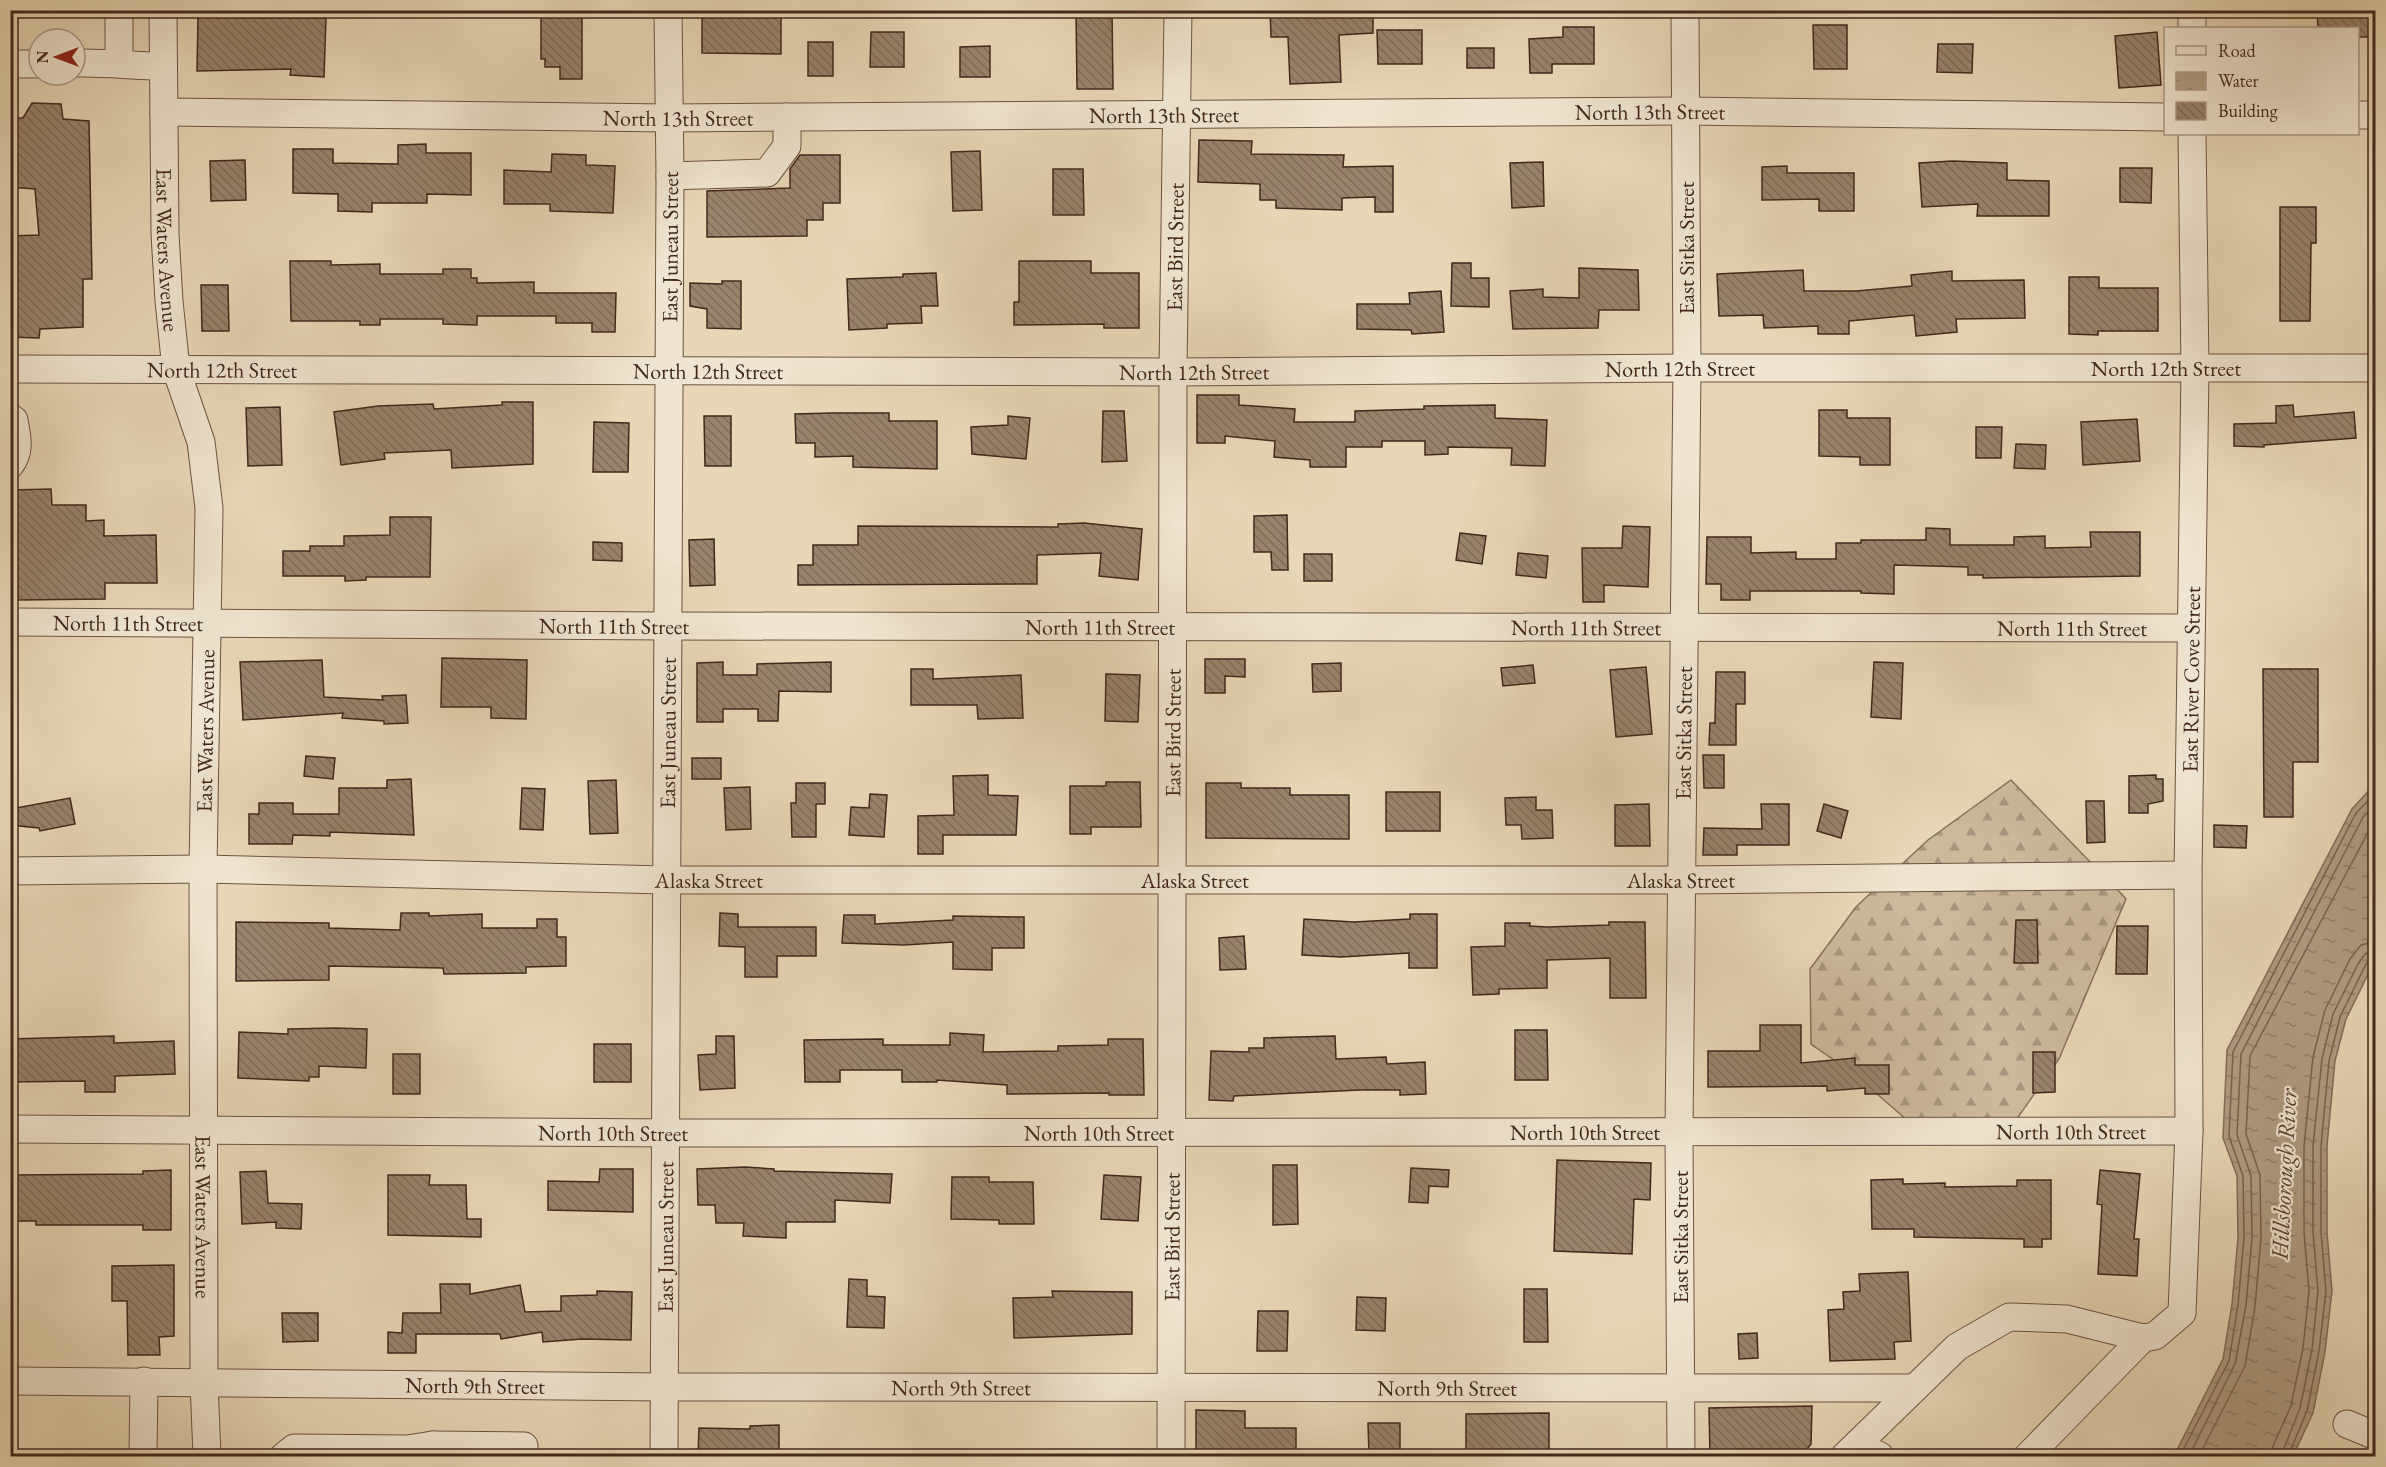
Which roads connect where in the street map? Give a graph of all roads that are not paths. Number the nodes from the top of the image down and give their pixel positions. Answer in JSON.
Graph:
{"nodes":[{"id":1,"x":119,"y":10,"type":"edge"},
{"id":2,"x":163,"y":10,"type":"edge"},
{"id":3,"x":668,"y":10,"type":"edge"},
{"id":4,"x":1178,"y":10,"type":"edge"},
{"id":5,"x":1685,"y":10,"type":"edge"},
{"id":6,"x":2192,"y":10,"type":"edge"},
{"id":7,"x":2192,"y":27,"type":"edge"},
{"id":8,"x":118,"y":62,"type":"junction"},
{"id":9,"x":87,"y":63,"type":"edge"},
{"id":10,"x":10,"y":64,"type":"edge"},
{"id":11,"x":27,"y":64,"type":"edge"},
{"id":12,"x":163,"y":66,"type":"junction"},
{"id":13,"x":1685,"y":111,"type":"junction"},
{"id":14,"x":164,"y":112,"type":"junction"},
{"id":15,"x":1178,"y":114,"type":"junction"},
{"id":16,"x":2359,"y":115,"type":"edge"},
{"id":17,"x":2376,"y":115,"type":"edge"},
{"id":18,"x":787,"y":117,"type":"junction"},
{"id":19,"x":2164,"y":117,"type":"edge"},
{"id":20,"x":668,"y":118,"type":"junction"},
{"id":21,"x":2192,"y":135,"type":"edge"},
{"id":22,"x":670,"y":176,"type":"junction"},
{"id":23,"x":1687,"y":368,"type":"junction"},
{"id":24,"x":2195,"y":368,"type":"junction"},
{"id":25,"x":2376,"y":368,"type":"edge"},
{"id":26,"x":10,"y":369,"type":"edge"},
{"id":27,"x":176,"y":369,"type":"junction"},
{"id":28,"x":669,"y":370,"type":"junction"},
{"id":29,"x":1173,"y":372,"type":"junction"},
{"id":30,"x":10,"y":417,"type":"edge"},
{"id":31,"x":10,"y":465,"type":"edge"},
{"id":32,"x":10,"y":622,"type":"edge"},
{"id":33,"x":207,"y":622,"type":"junction"},
{"id":34,"x":667,"y":626,"type":"junction"},
{"id":35,"x":1684,"y":626,"type":"junction"},
{"id":36,"x":1173,"y":627,"type":"junction"},
{"id":37,"x":2191,"y":628,"type":"junction"},
{"id":38,"x":203,"y":869,"type":"junction"},
{"id":39,"x":10,"y":871,"type":"edge"},
{"id":40,"x":2188,"y":875,"type":"junction"},
{"id":41,"x":1172,"y":878,"type":"junction"},
{"id":42,"x":666,"y":880,"type":"junction"},
{"id":43,"x":1683,"y":880,"type":"junction"},
{"id":44,"x":10,"y":1129,"type":"edge"},
{"id":45,"x":205,"y":1130,"type":"junction"},
{"id":46,"x":1679,"y":1131,"type":"junction"},
{"id":47,"x":2189,"y":1131,"type":"junction"},
{"id":48,"x":666,"y":1133,"type":"junction"},
{"id":49,"x":1171,"y":1133,"type":"junction"},
{"id":50,"x":2143,"y":1338,"type":"junction"},
{"id":51,"x":10,"y":1381,"type":"edge"},
{"id":52,"x":144,"y":1381,"type":"junction"},
{"id":53,"x":204,"y":1382,"type":"junction"},
{"id":54,"x":664,"y":1387,"type":"junction"},
{"id":55,"x":1681,"y":1387,"type":"junction"},
{"id":56,"x":1171,"y":1388,"type":"junction"},
{"id":57,"x":1913,"y":1388,"type":"junction"},
{"id":58,"x":2346,"y":1424,"type":"dead end"},
{"id":59,"x":2376,"y":1436,"type":"edge"},
{"id":60,"x":433,"y":1451,"type":"edge"},
{"id":61,"x":1860,"y":1453,"type":"edge"},
{"id":62,"x":143,"y":1456,"type":"edge"},
{"id":63,"x":207,"y":1456,"type":"edge"},
{"id":64,"x":284,"y":1456,"type":"edge"},
{"id":65,"x":524,"y":1456,"type":"edge"},
{"id":66,"x":664,"y":1456,"type":"edge"},
{"id":67,"x":1171,"y":1456,"type":"edge"},
{"id":68,"x":1681,"y":1456,"type":"edge"},
{"id":69,"x":2028,"y":1456,"type":"edge"}],
"edges":[{"from":1,"to":8,"type":"street"},
{"from":2,"to":12,"type":"street","name":"East Waters Avenue"},
{"from":3,"to":20,"type":"street","name":"East Juneau Street"},
{"from":4,"to":15,"type":"street","name":"East Bird Street"},
{"from":5,"to":13,"type":"street","name":"East Sitka Street"},
{"from":6,"to":7,"type":"street"},
{"from":8,"to":9,"type":"street"},
{"from":8,"to":12,"type":"street"},
{"from":10,"to":11,"type":"street"},
{"from":12,"to":14,"type":"street","name":"East Waters Avenue"},
{"from":13,"to":15,"type":"street","name":"North 13th Street"},
{"from":13,"to":19,"type":"street","name":"North 13th Street"},
{"from":13,"to":23,"type":"street","name":"East Sitka Street"},
{"from":14,"to":20,"type":"street","name":"North 13th Street"},
{"from":14,"to":27,"type":"street","name":"East Waters Avenue"},
{"from":15,"to":18,"type":"street","name":"North 13th Street"},
{"from":15,"to":29,"type":"street","name":"East Bird Street"},
{"from":16,"to":17,"type":"street"},
{"from":18,"to":20,"type":"street","name":"North 13th Street"},
{"from":18,"to":22,"type":"street"},
{"from":20,"to":22,"type":"street","name":"East Juneau Street"},
{"from":21,"to":24,"type":"street","name":"East River Cove Street"},
{"from":22,"to":28,"type":"street","name":"East Juneau Street"},
{"from":23,"to":24,"type":"street","name":"North 12th Street"},
{"from":23,"to":29,"type":"street","name":"North 12th Street"},
{"from":23,"to":35,"type":"street","name":"East Sitka Street"},
{"from":24,"to":25,"type":"street","name":"North 12th Street"},
{"from":24,"to":37,"type":"street","name":"East River Cove Street"},
{"from":26,"to":27,"type":"street","name":"North 12th Street"},
{"from":27,"to":28,"type":"street","name":"North 12th Street"},
{"from":27,"to":33,"type":"street","name":"East Waters Avenue"},
{"from":28,"to":29,"type":"street","name":"North 12th Street"},
{"from":28,"to":34,"type":"street","name":"East Juneau Street"},
{"from":29,"to":36,"type":"street","name":"East Bird Street"},
{"from":30,"to":31,"type":"street"},
{"from":32,"to":33,"type":"street","name":"North 11th Street"},
{"from":33,"to":34,"type":"street","name":"North 11th Street"},
{"from":33,"to":38,"type":"street","name":"East Waters Avenue"},
{"from":34,"to":36,"type":"street","name":"North 11th Street"},
{"from":34,"to":42,"type":"street","name":"East Juneau Street"},
{"from":35,"to":36,"type":"street","name":"North 11th Street"},
{"from":35,"to":37,"type":"street","name":"North 11th Street"},
{"from":35,"to":43,"type":"street","name":"East Sitka Street"},
{"from":36,"to":41,"type":"street","name":"East Bird Street"},
{"from":37,"to":40,"type":"street","name":"East River Cove Street"},
{"from":38,"to":39,"type":"street","name":"Alaska Street"},
{"from":38,"to":42,"type":"street","name":"Alaska Street"},
{"from":38,"to":45,"type":"street","name":"East Waters Avenue"},
{"from":40,"to":43,"type":"street","name":"Alaska Street"},
{"from":40,"to":47,"type":"street","name":"East River Cove Street"},
{"from":41,"to":42,"type":"street","name":"Alaska Street"},
{"from":41,"to":43,"type":"street","name":"Alaska Street"},
{"from":41,"to":49,"type":"street","name":"East Bird Street"},
{"from":42,"to":48,"type":"street","name":"East Juneau Street"},
{"from":43,"to":46,"type":"street","name":"East Sitka Street"},
{"from":44,"to":45,"type":"street","name":"North 10th Street"},
{"from":45,"to":48,"type":"street","name":"North 10th Street"},
{"from":45,"to":53,"type":"street","name":"East Waters Avenue"},
{"from":46,"to":47,"type":"street","name":"North 10th Street"},
{"from":46,"to":49,"type":"street","name":"North 10th Street"},
{"from":46,"to":55,"type":"street","name":"East Sitka Street"},
{"from":47,"to":50,"type":"street","name":"East River Cove Street"},
{"from":48,"to":49,"type":"street","name":"North 10th Street"},
{"from":48,"to":54,"type":"street","name":"East Juneau Street"},
{"from":49,"to":56,"type":"street","name":"East Bird Street"},
{"from":50,"to":57,"type":"street"},
{"from":50,"to":69,"type":"street","name":"East River Cove Street"},
{"from":51,"to":52,"type":"street","name":"North 9th Street"},
{"from":52,"to":53,"type":"street","name":"North 9th Street"},
{"from":52,"to":62,"type":"street"},
{"from":53,"to":54,"type":"street","name":"North 9th Street"},
{"from":53,"to":63,"type":"street","name":"East Waters Avenue"},
{"from":54,"to":56,"type":"street","name":"North 9th Street"},
{"from":54,"to":66,"type":"street","name":"East Juneau Street"},
{"from":55,"to":56,"type":"street","name":"North 9th Street"},
{"from":55,"to":57,"type":"street","name":"North 9th Street"},
{"from":55,"to":68,"type":"street","name":"East Sitka Street"},
{"from":56,"to":67,"type":"street","name":"East Bird Street"},
{"from":57,"to":61,"type":"street"},
{"from":58,"to":59,"type":"street"},
{"from":60,"to":64,"type":"street"},
{"from":60,"to":65,"type":"street"}]}
